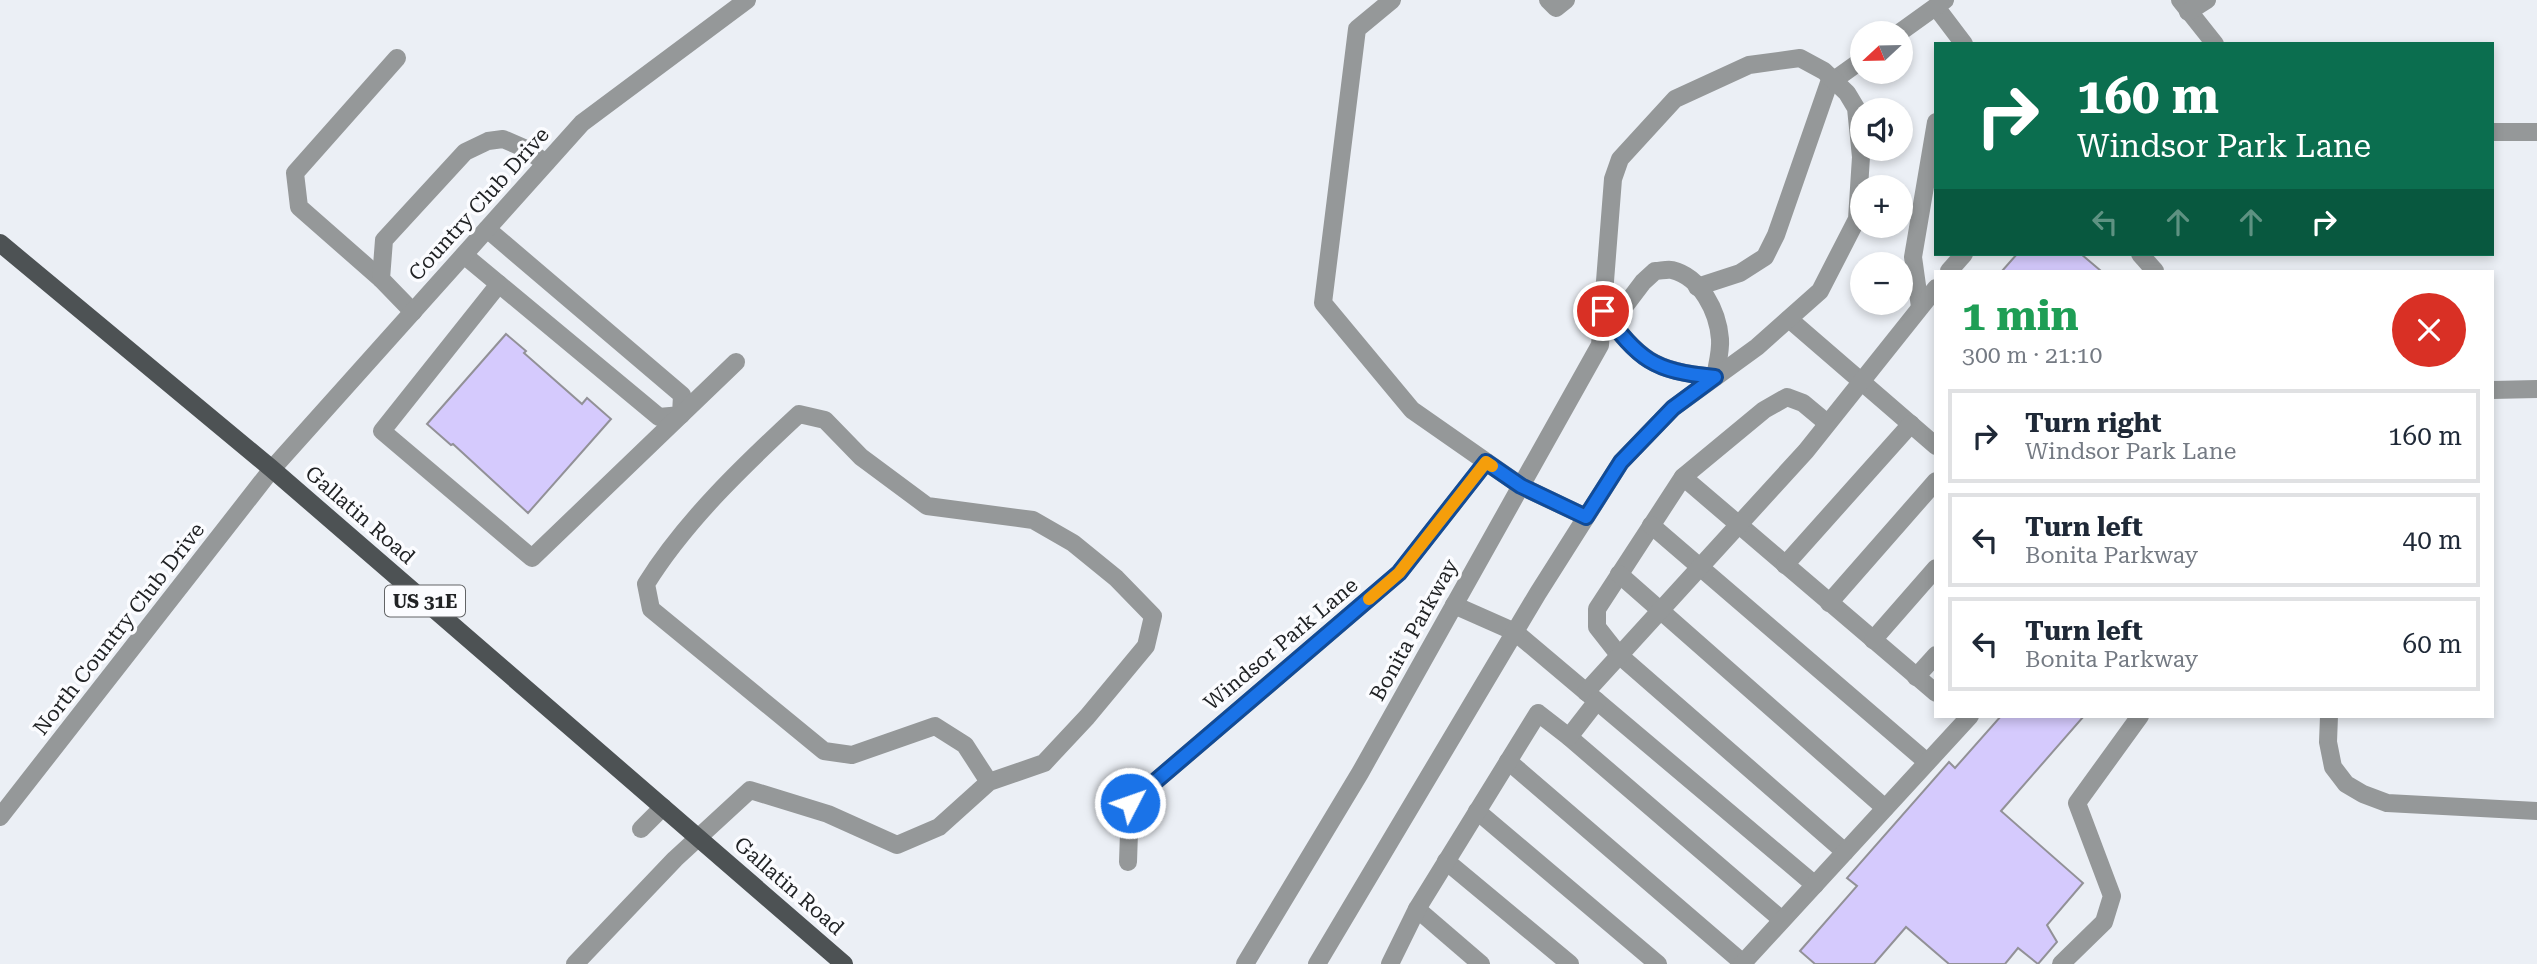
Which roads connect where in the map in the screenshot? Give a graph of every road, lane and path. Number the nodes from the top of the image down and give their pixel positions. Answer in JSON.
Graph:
{"nodes":[{"id":1,"x":747,"y":0,"type":"edge"},
{"id":2,"x":1392,"y":0,"type":"edge"},
{"id":3,"x":1548,"y":0,"type":"edge"},
{"id":4,"x":1566,"y":0,"type":"edge"},
{"id":5,"x":2207,"y":0,"type":"edge"},
{"id":6,"x":1941,"y":4,"type":"edge"},
{"id":7,"x":2184,"y":6,"type":"edge"},
{"id":8,"x":1913,"y":23,"type":"edge"},
{"id":9,"x":1963,"y":42,"type":"edge"},
{"id":10,"x":2213,"y":42,"type":"edge"},
{"id":11,"x":397,"y":58,"type":"dead end"},
{"id":12,"x":1850,"y":68,"type":"edge"},
{"id":13,"x":1832,"y":79,"type":"junction"},
{"id":14,"x":2494,"y":132,"type":"edge"},
{"id":15,"x":2537,"y":132,"type":"edge"},
{"id":16,"x":1934,"y":134,"type":"edge"},
{"id":17,"x":546,"y":163,"type":"junction"},
{"id":18,"x":487,"y":229,"type":"junction"},
{"id":19,"x":0,"y":243,"type":"edge"},
{"id":20,"x":464,"y":254,"type":"junction"},
{"id":21,"x":1962,"y":256,"type":"edge"},
{"id":22,"x":2142,"y":256,"type":"edge"},
{"id":23,"x":1950,"y":270,"type":"edge"},
{"id":24,"x":2154,"y":270,"type":"edge"},
{"id":25,"x":381,"y":279,"type":"junction"},
{"id":26,"x":499,"y":284,"type":"junction"},
{"id":27,"x":1697,"y":287,"type":"junction"},
{"id":28,"x":1934,"y":290,"type":"edge"},
{"id":29,"x":1920,"y":307,"type":"junction"},
{"id":30,"x":412,"y":312,"type":"junction"},
{"id":31,"x":1607,"y":317,"type":"junction"},
{"id":32,"x":1789,"y":318,"type":"junction"},
{"id":33,"x":736,"y":362,"type":"dead end"},
{"id":34,"x":1715,"y":377,"type":"junction"},
{"id":35,"x":1860,"y":381,"type":"junction"},
{"id":36,"x":2494,"y":390,"type":"edge"},
{"id":37,"x":2537,"y":390,"type":"edge"},
{"id":38,"x":681,"y":415,"type":"junction"},
{"id":39,"x":1827,"y":423,"type":"junction"},
{"id":40,"x":1911,"y":424,"type":"junction"},
{"id":41,"x":1934,"y":444,"type":"edge"},
{"id":42,"x":1486,"y":462,"type":"junction"},
{"id":43,"x":272,"y":469,"type":"junction"},
{"id":44,"x":1683,"y":477,"type":"junction"},
{"id":45,"x":1934,"y":483,"type":"edge"},
{"id":46,"x":1521,"y":486,"type":"junction"},
{"id":47,"x":1586,"y":517,"type":"junction"},
{"id":48,"x":1651,"y":525,"type":"junction"},
{"id":49,"x":1738,"y":525,"type":"junction"},
{"id":50,"x":1785,"y":565,"type":"junction"},
{"id":51,"x":1700,"y":568,"type":"junction"},
{"id":52,"x":1934,"y":570,"type":"edge"},
{"id":53,"x":1619,"y":574,"type":"junction"},
{"id":54,"x":1829,"y":603,"type":"junction"},
{"id":55,"x":1454,"y":605,"type":"junction"},
{"id":56,"x":1660,"y":611,"type":"junction"},
{"id":57,"x":1515,"y":632,"type":"junction"},
{"id":58,"x":1873,"y":640,"type":"junction"},
{"id":59,"x":1619,"y":655,"type":"junction"},
{"id":60,"x":1934,"y":658,"type":"edge"},
{"id":61,"x":1916,"y":677,"type":"junction"},
{"id":62,"x":1934,"y":691,"type":"edge"},
{"id":63,"x":1592,"y":697,"type":"junction"},
{"id":64,"x":1965,"y":718,"type":"edge"},
{"id":65,"x":2139,"y":718,"type":"edge"},
{"id":66,"x":2329,"y":718,"type":"edge"},
{"id":67,"x":1569,"y":737,"type":"junction"},
{"id":68,"x":1508,"y":761,"type":"junction"},
{"id":69,"x":1927,"y":762,"type":"junction"},
{"id":70,"x":989,"y":782,"type":"junction"},
{"id":71,"x":663,"y":807,"type":"junction"},
{"id":72,"x":1885,"y":808,"type":"junction"},
{"id":73,"x":1477,"y":811,"type":"junction"},
{"id":74,"x":2537,"y":811,"type":"edge"},
{"id":75,"x":0,"y":817,"type":"edge"},
{"id":76,"x":641,"y":829,"type":"dead end"},
{"id":77,"x":697,"y":837,"type":"junction"},
{"id":78,"x":1845,"y":852,"type":"junction"},
{"id":79,"x":1446,"y":861,"type":"junction"},
{"id":80,"x":1128,"y":862,"type":"dead end"},
{"id":81,"x":1815,"y":885,"type":"junction"},
{"id":82,"x":1417,"y":909,"type":"junction"},
{"id":83,"x":1782,"y":920,"type":"junction"},
{"id":84,"x":575,"y":964,"type":"edge"},
{"id":85,"x":845,"y":964,"type":"edge"},
{"id":86,"x":1245,"y":964,"type":"edge"},
{"id":87,"x":1317,"y":964,"type":"edge"},
{"id":88,"x":1390,"y":964,"type":"edge"},
{"id":89,"x":1481,"y":964,"type":"edge"},
{"id":90,"x":1570,"y":964,"type":"edge"},
{"id":91,"x":1658,"y":964,"type":"edge"},
{"id":92,"x":1742,"y":964,"type":"edge"},
{"id":93,"x":2061,"y":964,"type":"edge"}],
"edges":[{"from":1,"to":17,"type":"street","name":"Country Club Drive"},
{"from":2,"to":42,"type":"street"},
{"from":3,"to":4,"type":"street"},
{"from":5,"to":7,"type":"street"},
{"from":6,"to":8,"type":"street"},
{"from":6,"to":9,"type":"street"},
{"from":7,"to":10,"type":"street"},
{"from":11,"to":25,"type":"street"},
{"from":12,"to":13,"type":"street"},
{"from":13,"to":27,"type":"street"},
{"from":13,"to":31,"type":"street","name":"Bonita Parkway"},
{"from":13,"to":32,"type":"street","name":"Bonita Parkway"},
{"from":14,"to":15,"type":"street"},
{"from":16,"to":29,"type":"street"},
{"from":17,"to":18,"type":"street","name":"Country Club Drive"},
{"from":17,"to":25,"type":"street"},
{"from":18,"to":20,"type":"street","name":"Country Club Drive"},
{"from":18,"to":38,"type":"street"},
{"from":19,"to":43,"type":"main road","name":"Gallatin Road","number":"US 31E"},
{"from":20,"to":26,"type":"street"},
{"from":20,"to":30,"type":"street","name":"Country Club Drive"},
{"from":21,"to":23,"type":"street"},
{"from":22,"to":24,"type":"street"},
{"from":25,"to":30,"type":"street"},
{"from":26,"to":38,"type":"street"},
{"from":26,"to":38,"type":"street"},
{"from":27,"to":31,"type":"street"},
{"from":27,"to":34,"type":"street"},
{"from":28,"to":29,"type":"street"},
{"from":29,"to":35,"type":"street"},
{"from":30,"to":43,"type":"street","name":"Country Club Drive"},
{"from":31,"to":34,"type":"street"},
{"from":31,"to":46,"type":"street","name":"Bonita Parkway"},
{"from":32,"to":34,"type":"street","name":"Bonita Parkway"},
{"from":32,"to":35,"type":"street"},
{"from":33,"to":38,"type":"street"},
{"from":34,"to":47,"type":"street","name":"Bonita Parkway"},
{"from":35,"to":39,"type":"street"},
{"from":35,"to":40,"type":"street"},
{"from":36,"to":37,"type":"street"},
{"from":39,"to":44,"type":"street"},
{"from":39,"to":49,"type":"street"},
{"from":40,"to":41,"type":"street"},
{"from":40,"to":50,"type":"street"},
{"from":42,"to":46,"type":"street"},
{"from":42,"to":80,"type":"street","name":"Windsor Park Lane"},
{"from":43,"to":71,"type":"main road","name":"Gallatin Road","number":"US 31E"},
{"from":43,"to":75,"type":"street","name":"North Country Club Drive"},
{"from":44,"to":48,"type":"street"},
{"from":44,"to":49,"type":"street"},
{"from":45,"to":54,"type":"street"},
{"from":46,"to":47,"type":"street"},
{"from":46,"to":55,"type":"street","name":"Bonita Parkway"},
{"from":47,"to":57,"type":"street","name":"Bonita Parkway"},
{"from":48,"to":51,"type":"street"},
{"from":48,"to":53,"type":"street"},
{"from":49,"to":50,"type":"street"},
{"from":49,"to":51,"type":"street"},
{"from":50,"to":54,"type":"street"},
{"from":51,"to":56,"type":"street"},
{"from":51,"to":69,"type":"street"},
{"from":52,"to":58,"type":"street"},
{"from":53,"to":56,"type":"street"},
{"from":53,"to":59,"type":"street"},
{"from":54,"to":58,"type":"street"},
{"from":55,"to":57,"type":"street"},
{"from":55,"to":86,"type":"street","name":"Bonita Parkway"},
{"from":56,"to":59,"type":"street"},
{"from":56,"to":72,"type":"street"},
{"from":57,"to":63,"type":"street"},
{"from":57,"to":87,"type":"street","name":"Bonita Parkway"},
{"from":58,"to":61,"type":"street"},
{"from":59,"to":63,"type":"street"},
{"from":59,"to":78,"type":"street"},
{"from":60,"to":61,"type":"street"},
{"from":61,"to":62,"type":"street"},
{"from":63,"to":67,"type":"street"},
{"from":63,"to":81,"type":"street"},
{"from":64,"to":69,"type":"street"},
{"from":65,"to":93,"type":"street"},
{"from":66,"to":74,"type":"street"},
{"from":67,"to":68,"type":"street"},
{"from":67,"to":83,"type":"street"},
{"from":68,"to":73,"type":"street"},
{"from":68,"to":92,"type":"street"},
{"from":69,"to":72,"type":"street"},
{"from":70,"to":70,"type":"street"},
{"from":70,"to":77,"type":"street"},
{"from":71,"to":76,"type":"street"},
{"from":71,"to":77,"type":"main road","name":"Gallatin Road","number":"US 31E"},
{"from":72,"to":78,"type":"street"},
{"from":73,"to":79,"type":"street"},
{"from":73,"to":91,"type":"street"},
{"from":77,"to":84,"type":"street"},
{"from":77,"to":85,"type":"main road","name":"Gallatin Road","number":"US 31E"},
{"from":78,"to":81,"type":"street"},
{"from":79,"to":82,"type":"street"},
{"from":79,"to":90,"type":"street"},
{"from":81,"to":83,"type":"street"},
{"from":82,"to":88,"type":"street"},
{"from":82,"to":89,"type":"street"},
{"from":83,"to":92,"type":"street"}]}
